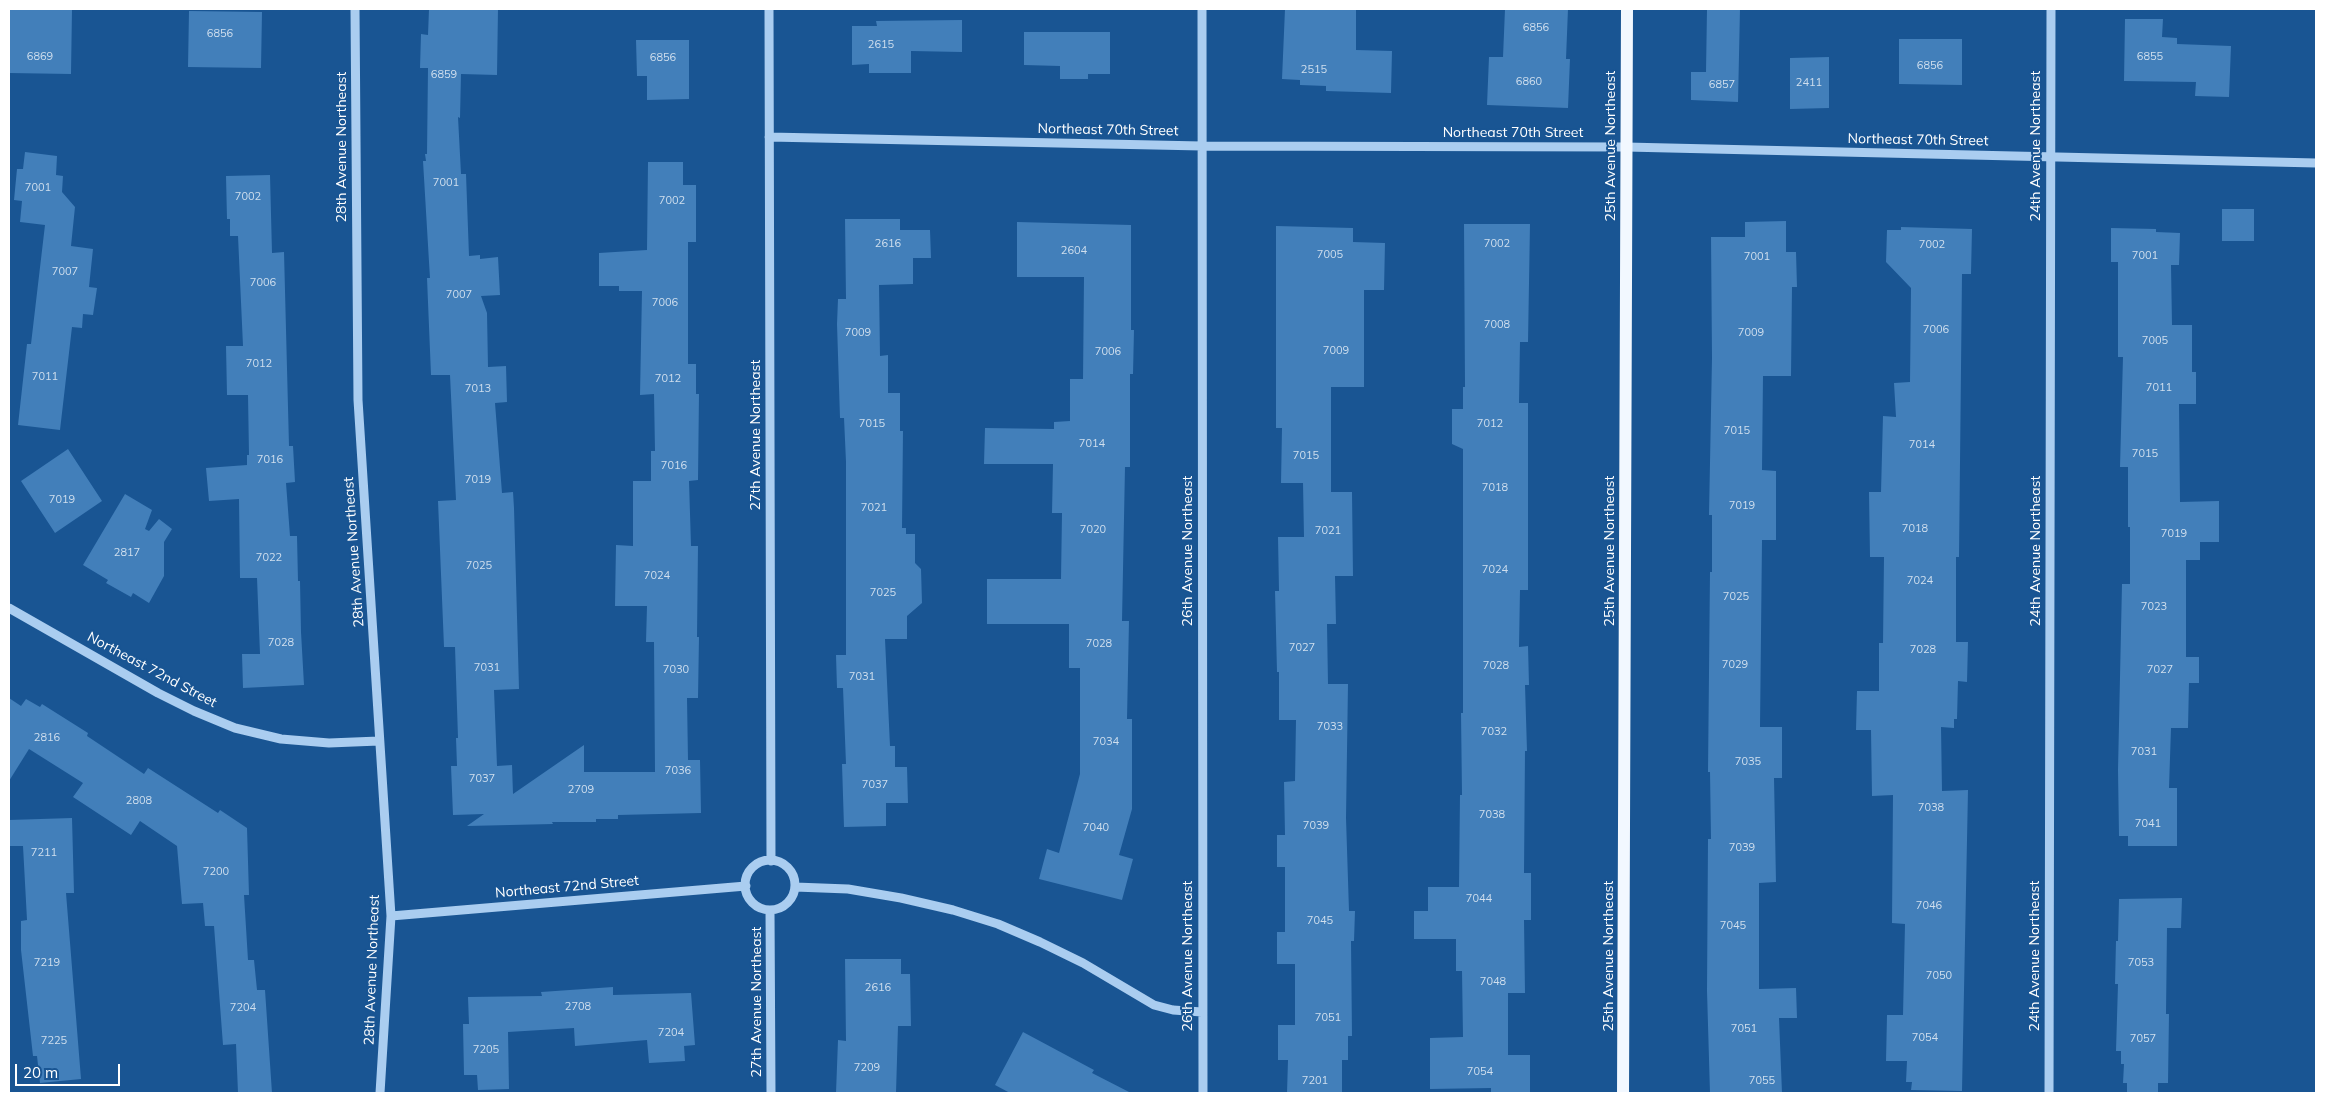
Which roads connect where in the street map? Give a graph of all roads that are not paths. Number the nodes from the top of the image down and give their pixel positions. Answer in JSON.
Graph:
{"nodes":[{"id":1,"x":355,"y":9,"type":"edge"},
{"id":2,"x":769,"y":9,"type":"edge"},
{"id":3,"x":1202,"y":9,"type":"edge"},
{"id":4,"x":1627,"y":9,"type":"edge"},
{"id":5,"x":2050,"y":9,"type":"edge"},
{"id":6,"x":769,"y":137,"type":"junction"},
{"id":7,"x":1202,"y":146,"type":"junction"},
{"id":8,"x":1626,"y":147,"type":"junction"},
{"id":9,"x":2050,"y":156,"type":"junction"},
{"id":10,"x":2316,"y":163,"type":"edge"},
{"id":11,"x":9,"y":608,"type":"edge"},
{"id":12,"x":379,"y":741,"type":"junction"},
{"id":13,"x":771,"y":861,"type":"junction"},
{"id":14,"x":746,"y":886,"type":"junction"},
{"id":15,"x":795,"y":886,"type":"junction"},
{"id":16,"x":770,"y":910,"type":"junction"},
{"id":17,"x":391,"y":916,"type":"junction"},
{"id":18,"x":1202,"y":1012,"type":"junction"},
{"id":19,"x":380,"y":1093,"type":"edge"},
{"id":20,"x":771,"y":1093,"type":"edge"},
{"id":21,"x":1203,"y":1093,"type":"edge"},
{"id":22,"x":1623,"y":1093,"type":"edge"},
{"id":23,"x":2049,"y":1093,"type":"edge"}],
"edges":[{"from":1,"to":12,"type":"street","name":"28th Avenue Northeast"},
{"from":2,"to":6,"type":"street","name":"27th Avenue Northeast"},
{"from":3,"to":7,"type":"street","name":"26th Avenue Northeast"},
{"from":4,"to":8,"type":"main road","name":"25th Avenue Northeast"},
{"from":5,"to":9,"type":"street","name":"24th Avenue Northeast"},
{"from":6,"to":7,"type":"street","name":"Northeast 70th Street"},
{"from":6,"to":13,"type":"street","name":"27th Avenue Northeast"},
{"from":7,"to":8,"type":"street","name":"Northeast 70th Street"},
{"from":7,"to":18,"type":"street","name":"26th Avenue Northeast"},
{"from":8,"to":9,"type":"street","name":"Northeast 70th Street"},
{"from":8,"to":22,"type":"main road","name":"25th Avenue Northeast"},
{"from":9,"to":10,"type":"street","name":"Northeast 70th Street"},
{"from":9,"to":23,"type":"street","name":"24th Avenue Northeast"},
{"from":11,"to":12,"type":"street","name":"Northeast 72nd Street"},
{"from":12,"to":17,"type":"street","name":"28th Avenue Northeast"},
{"from":13,"to":14,"type":"street"},
{"from":13,"to":15,"type":"street"},
{"from":14,"to":16,"type":"street"},
{"from":14,"to":17,"type":"street","name":"Northeast 72nd Street"},
{"from":15,"to":16,"type":"street"},
{"from":15,"to":18,"type":"street"},
{"from":16,"to":20,"type":"street","name":"27th Avenue Northeast"},
{"from":17,"to":19,"type":"street","name":"28th Avenue Northeast"},
{"from":18,"to":21,"type":"street","name":"26th Avenue Northeast"}]}
